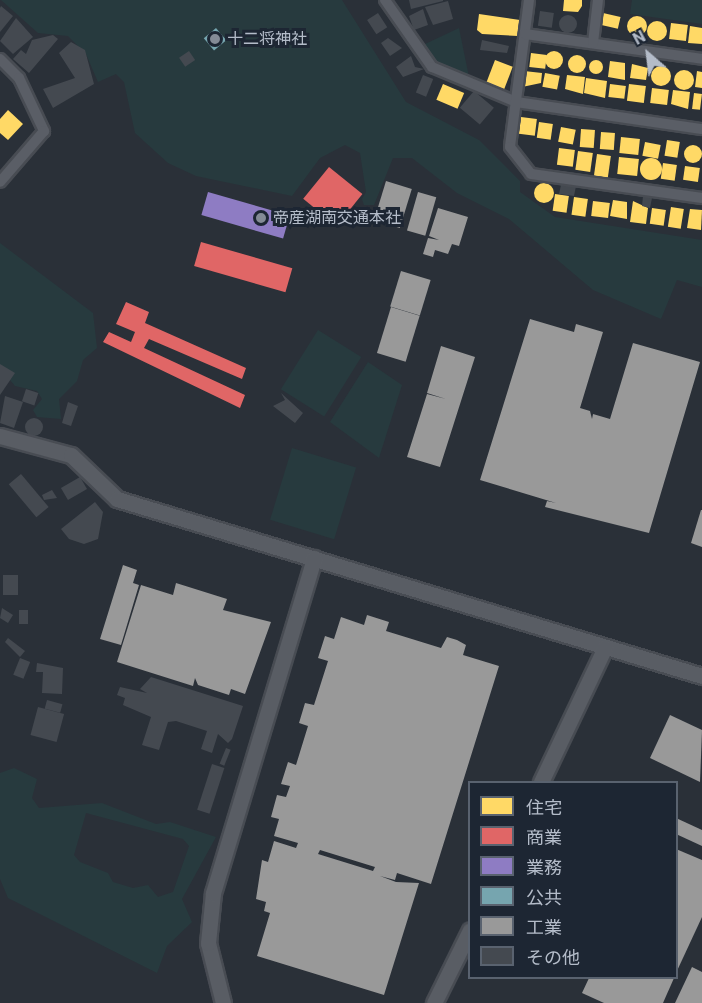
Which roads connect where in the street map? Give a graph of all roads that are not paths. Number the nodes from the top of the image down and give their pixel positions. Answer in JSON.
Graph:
{"nodes":[{"id":1,"x":385,"y":0,"type":"edge"},
{"id":2,"x":529,"y":0,"type":"edge"},
{"id":3,"x":598,"y":0,"type":"edge"},
{"id":4,"x":525,"y":34,"type":"junction"},
{"id":5,"x":593,"y":43,"type":"junction"},
{"id":6,"x":0,"y":59,"type":"edge"},
{"id":7,"x":702,"y":59,"type":"edge"},
{"id":8,"x":516,"y":102,"type":"junction"},
{"id":9,"x":702,"y":129,"type":"edge"},
{"id":10,"x":0,"y":182,"type":"edge"},
{"id":11,"x":702,"y":198,"type":"edge"},
{"id":12,"x":0,"y":436,"type":"edge"},
{"id":13,"x":314,"y":558,"type":"junction"},
{"id":14,"x":604,"y":647,"type":"junction"},
{"id":15,"x":702,"y":676,"type":"edge"},
{"id":16,"x":542,"y":781,"type":"edge"},
{"id":17,"x":468,"y":934,"type":"edge"},
{"id":18,"x":223,"y":1003,"type":"edge"},
{"id":19,"x":434,"y":1003,"type":"edge"}],
"edges":[{"from":1,"to":8,"type":"street"},
{"from":2,"to":4,"type":"street"},
{"from":3,"to":5,"type":"street"},
{"from":4,"to":5,"type":"street"},
{"from":4,"to":8,"type":"street"},
{"from":5,"to":7,"type":"street"},
{"from":6,"to":10,"type":"street"},
{"from":8,"to":9,"type":"street"},
{"from":8,"to":11,"type":"street"},
{"from":12,"to":13,"type":"street"},
{"from":13,"to":14,"type":"street"},
{"from":13,"to":18,"type":"street"},
{"from":14,"to":15,"type":"street"},
{"from":14,"to":16,"type":"street"},
{"from":17,"to":19,"type":"street"}]}
